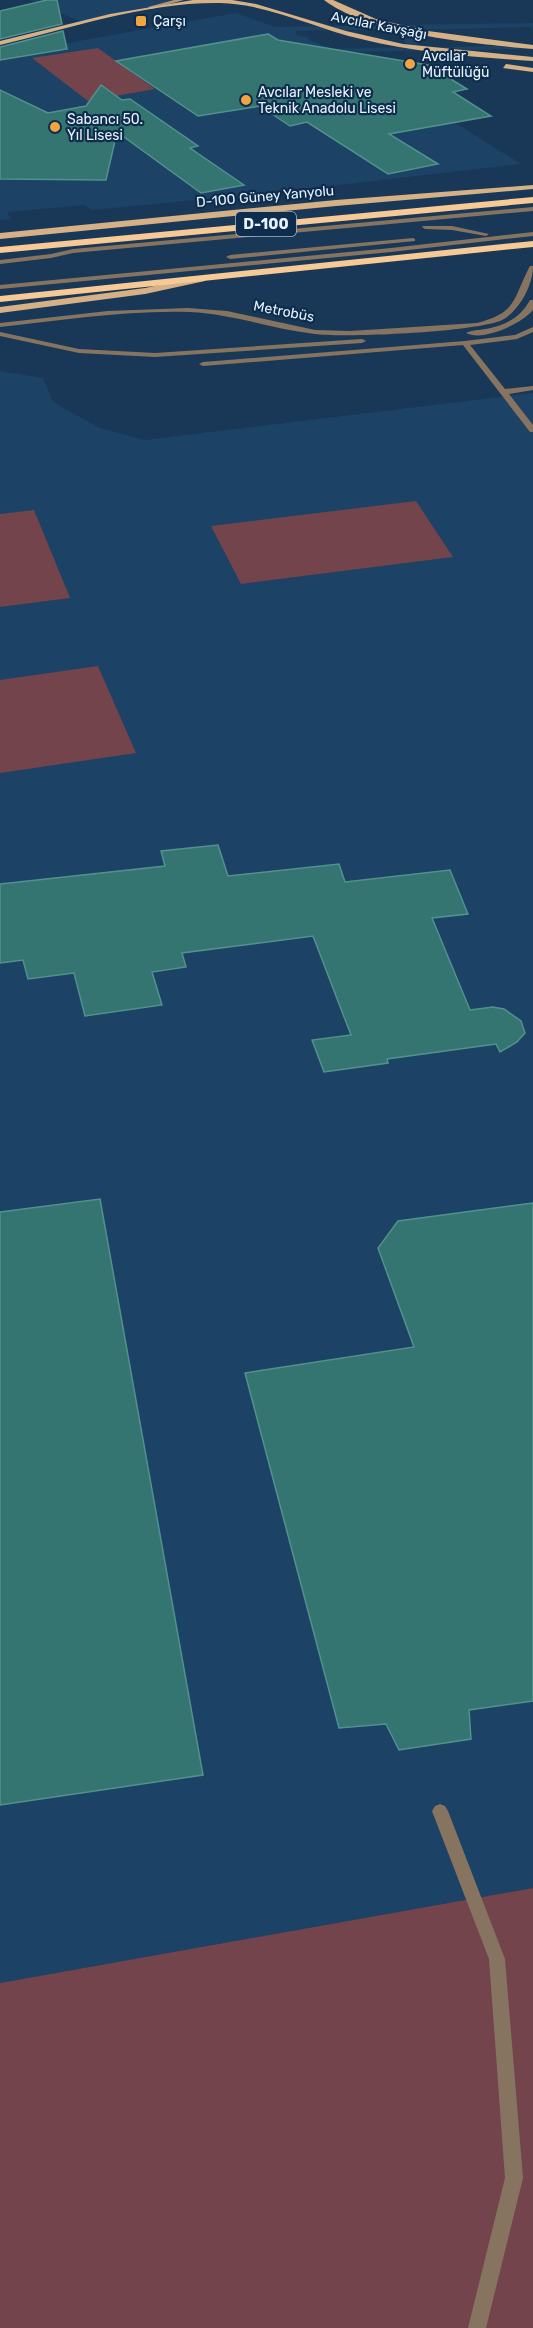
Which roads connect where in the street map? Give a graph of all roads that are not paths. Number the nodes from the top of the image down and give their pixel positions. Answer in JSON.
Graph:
{"nodes":[{"id":1,"x":181,"y":0,"type":"edge"},
{"id":2,"x":275,"y":1,"type":"edge"},
{"id":3,"x":330,"y":1,"type":"edge"},
{"id":4,"x":151,"y":8,"type":"junction"},
{"id":5,"x":279,"y":13,"type":"junction"},
{"id":6,"x":315,"y":26,"type":"junction"},
{"id":7,"x":0,"y":43,"type":"edge"},
{"id":8,"x":533,"y":48,"type":"edge"},
{"id":9,"x":533,"y":59,"type":"edge"},
{"id":10,"x":533,"y":70,"type":"edge"},
{"id":11,"x":533,"y":187,"type":"edge"},
{"id":12,"x":533,"y":200,"type":"edge"},
{"id":13,"x":533,"y":209,"type":"edge"},
{"id":14,"x":533,"y":216,"type":"edge"},
{"id":15,"x":425,"y":227,"type":"junction"},
{"id":16,"x":533,"y":234,"type":"edge"},
{"id":17,"x":0,"y":236,"type":"edge"},
{"id":18,"x":533,"y":244,"type":"edge"},
{"id":19,"x":0,"y":250,"type":"edge"},
{"id":20,"x":533,"y":251,"type":"edge"},
{"id":21,"x":437,"y":255,"type":"junction"},
{"id":22,"x":51,"y":256,"type":"junction"},
{"id":23,"x":0,"y":262,"type":"edge"},
{"id":24,"x":533,"y":268,"type":"edge"},
{"id":25,"x":210,"y":278,"type":"junction"},
{"id":26,"x":0,"y":281,"type":"edge"},
{"id":27,"x":0,"y":287,"type":"edge"},
{"id":28,"x":0,"y":298,"type":"edge"},
{"id":29,"x":533,"y":302,"type":"edge"},
{"id":30,"x":0,"y":310,"type":"edge"},
{"id":31,"x":0,"y":325,"type":"edge"},
{"id":32,"x":533,"y":329,"type":"edge"},
{"id":33,"x":0,"y":334,"type":"edge"},
{"id":34,"x":465,"y":343,"type":"junction"},
{"id":35,"x":203,"y":364,"type":"dead end"},
{"id":36,"x":533,"y":388,"type":"edge"},
{"id":37,"x":503,"y":392,"type":"junction"},
{"id":38,"x":533,"y":430,"type":"edge"},
{"id":39,"x":440,"y":1811,"type":"dead end"},
{"id":40,"x":477,"y":2328,"type":"edge"}],
"edges":[{"from":1,"to":4,"type":"main road"},
{"from":2,"to":5,"type":"main road"},
{"from":3,"to":8,"type":"main road","name":"Avcılar Kavşağı"},
{"from":4,"to":5,"type":"main road","name":"Avcılar Kavşağı"},
{"from":4,"to":7,"type":"main road","name":"Avcılar Kavşağı"},
{"from":5,"to":6,"type":"main road","name":"Avcılar Kavşağı"},
{"from":6,"to":9,"type":"main road","name":"Avcılar Kavşağı"},
{"from":6,"to":10,"type":"main road"},
{"from":11,"to":17,"type":"main road","name":"D-100 Güney Yanyolu"},
{"from":12,"to":19,"type":"highway","number":"D-100"},
{"from":13,"to":22,"type":"street"},
{"from":14,"to":15,"type":"street"},
{"from":15,"to":22,"type":"street"},
{"from":15,"to":26,"type":"street"},
{"from":16,"to":27,"type":"street"},
{"from":18,"to":21,"type":"highway"},
{"from":20,"to":21,"type":"highway"},
{"from":21,"to":25,"type":"highway"},
{"from":22,"to":23,"type":"street"},
{"from":24,"to":31,"type":"street","name":"Metrobüs"},
{"from":25,"to":28,"type":"highway"},
{"from":25,"to":30,"type":"main road"},
{"from":29,"to":33,"type":"street","name":"Metrobüs"},
{"from":32,"to":34,"type":"street"},
{"from":34,"to":35,"type":"street"},
{"from":34,"to":37,"type":"street"},
{"from":36,"to":37,"type":"street"},
{"from":37,"to":38,"type":"street"},
{"from":39,"to":40,"type":"street"}]}
